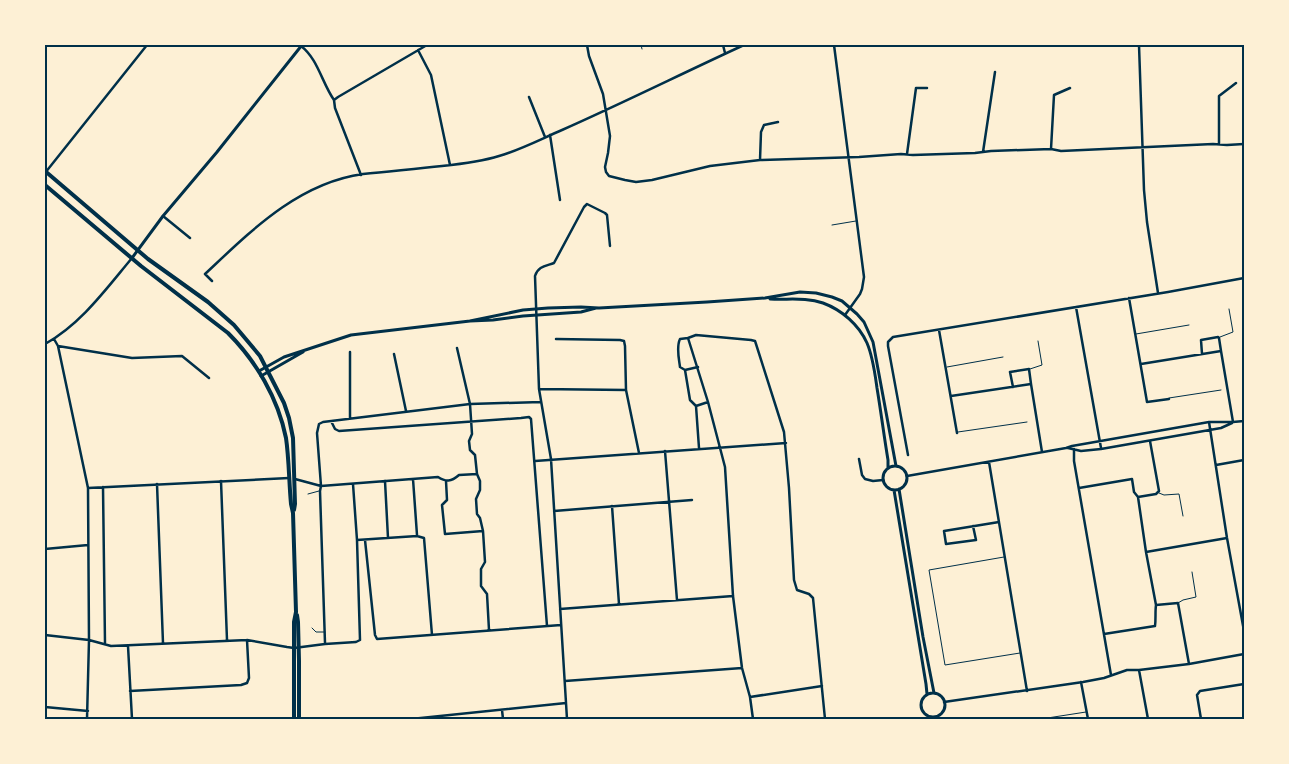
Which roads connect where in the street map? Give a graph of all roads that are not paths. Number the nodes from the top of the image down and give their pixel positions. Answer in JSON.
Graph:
{"nodes":[{"id":1,"x":147,"y":45,"type":"edge"},
{"id":2,"x":427,"y":45,"type":"edge"},
{"id":3,"x":587,"y":45,"type":"edge"},
{"id":4,"x":641,"y":45,"type":"edge"},
{"id":5,"x":723,"y":45,"type":"edge"},
{"id":6,"x":744,"y":45,"type":"edge"},
{"id":7,"x":834,"y":45,"type":"edge"},
{"id":8,"x":1139,"y":45,"type":"edge"},
{"id":9,"x":301,"y":46,"type":"edge"},
{"id":10,"x":642,"y":49,"type":"dead end"},
{"id":11,"x":418,"y":50,"type":"junction"},
{"id":12,"x":725,"y":54,"type":"junction"},
{"id":13,"x":995,"y":72,"type":"dead end"},
{"id":14,"x":1236,"y":83,"type":"dead end"},
{"id":15,"x":927,"y":88,"type":"dead end"},
{"id":16,"x":1070,"y":88,"type":"dead end"},
{"id":17,"x":529,"y":97,"type":"dead end"},
{"id":18,"x":334,"y":100,"type":"junction"},
{"id":19,"x":606,"y":111,"type":"junction"},
{"id":20,"x":778,"y":122,"type":"dead end"},
{"id":21,"x":550,"y":135,"type":"junction"},
{"id":22,"x":546,"y":137,"type":"junction"},
{"id":23,"x":1219,"y":144,"type":"junction"},
{"id":24,"x":1244,"y":144,"type":"edge"},
{"id":25,"x":1143,"y":146,"type":"junction"},
{"id":26,"x":1051,"y":149,"type":"junction"},
{"id":27,"x":983,"y":152,"type":"junction"},
{"id":28,"x":907,"y":154,"type":"junction"},
{"id":29,"x":848,"y":157,"type":"junction"},
{"id":30,"x":760,"y":160,"type":"junction"},
{"id":31,"x":450,"y":165,"type":"junction"},
{"id":32,"x":45,"y":172,"type":"edge"},
{"id":33,"x":361,"y":175,"type":"junction"},
{"id":34,"x":45,"y":185,"type":"edge"},
{"id":35,"x":560,"y":200,"type":"dead end"},
{"id":36,"x":163,"y":216,"type":"junction"},
{"id":37,"x":857,"y":221,"type":"junction"},
{"id":38,"x":832,"y":225,"type":"dead end"},
{"id":39,"x":190,"y":238,"type":"dead end"},
{"id":40,"x":610,"y":246,"type":"dead end"},
{"id":41,"x":139,"y":250,"type":"junction"},
{"id":42,"x":132,"y":258,"type":"junction"},
{"id":43,"x":1244,"y":278,"type":"edge"},
{"id":44,"x":212,"y":281,"type":"dead end"},
{"id":45,"x":1158,"y":293,"type":"junction"},
{"id":46,"x":765,"y":298,"type":"junction"},
{"id":47,"x":1129,"y":298,"type":"junction"},
{"id":48,"x":850,"y":307,"type":"junction"},
{"id":49,"x":1076,"y":307,"type":"junction"},
{"id":50,"x":599,"y":308,"type":"junction"},
{"id":51,"x":536,"y":309,"type":"junction"},
{"id":52,"x":1229,"y":309,"type":"dead end"},
{"id":53,"x":536,"y":315,"type":"junction"},
{"id":54,"x":845,"y":315,"type":"junction"},
{"id":55,"x":470,"y":321,"type":"junction"},
{"id":56,"x":1189,"y":325,"type":"dead end"},
{"id":57,"x":939,"y":330,"type":"junction"},
{"id":58,"x":1136,"y":334,"type":"junction"},
{"id":59,"x":1219,"y":337,"type":"junction"},
{"id":60,"x":688,"y":338,"type":"junction"},
{"id":61,"x":54,"y":339,"type":"junction"},
{"id":62,"x":556,"y":339,"type":"dead end"},
{"id":63,"x":1038,"y":341,"type":"dead end"},
{"id":64,"x":45,"y":344,"type":"edge"},
{"id":65,"x":58,"y":346,"type":"junction"},
{"id":66,"x":310,"y":348,"type":"junction"},
{"id":67,"x":457,"y":348,"type":"dead end"},
{"id":68,"x":1221,"y":351,"type":"junction"},
{"id":69,"x":350,"y":352,"type":"dead end"},
{"id":70,"x":394,"y":354,"type":"dead end"},
{"id":71,"x":1202,"y":354,"type":"junction"},
{"id":72,"x":1003,"y":357,"type":"dead end"},
{"id":73,"x":1141,"y":364,"type":"junction"},
{"id":74,"x":265,"y":367,"type":"junction"},
{"id":75,"x":698,"y":367,"type":"junction"},
{"id":76,"x":946,"y":367,"type":"junction"},
{"id":77,"x":685,"y":370,"type":"junction"},
{"id":78,"x":1029,"y":370,"type":"junction"},
{"id":79,"x":258,"y":371,"type":"junction"},
{"id":80,"x":269,"y":372,"type":"junction"},
{"id":81,"x":261,"y":376,"type":"junction"},
{"id":82,"x":209,"y":378,"type":"dead end"},
{"id":83,"x":1031,"y":384,"type":"junction"},
{"id":84,"x":1013,"y":387,"type":"junction"},
{"id":85,"x":539,"y":389,"type":"junction"},
{"id":86,"x":626,"y":390,"type":"junction"},
{"id":87,"x":1221,"y":390,"type":"dead end"},
{"id":88,"x":951,"y":396,"type":"junction"},
{"id":89,"x":1169,"y":399,"type":"joint"},
{"id":90,"x":541,"y":402,"type":"junction"},
{"id":91,"x":708,"y":402,"type":"junction"},
{"id":92,"x":470,"y":404,"type":"junction"},
{"id":93,"x":696,"y":406,"type":"junction"},
{"id":94,"x":406,"y":412,"type":"junction"},
{"id":95,"x":350,"y":418,"type":"junction"},
{"id":96,"x":1244,"y":420,"type":"edge"},
{"id":97,"x":330,"y":421,"type":"junction"},
{"id":98,"x":472,"y":421,"type":"junction"},
{"id":99,"x":1027,"y":422,"type":"dead end"},
{"id":100,"x":1209,"y":422,"type":"junction"},
{"id":101,"x":1233,"y":422,"type":"junction"},
{"id":102,"x":1210,"y":430,"type":"junction"},
{"id":103,"x":958,"y":432,"type":"joint"},
{"id":104,"x":1100,"y":441,"type":"junction"},
{"id":105,"x":1150,"y":441,"type":"junction"},
{"id":106,"x":786,"y":443,"type":"junction"},
{"id":107,"x":720,"y":447,"type":"junction"},
{"id":108,"x":699,"y":448,"type":"junction"},
{"id":109,"x":1066,"y":448,"type":"junction"},
{"id":110,"x":1101,"y":449,"type":"junction"},
{"id":111,"x":1074,"y":450,"type":"junction"},
{"id":112,"x":665,"y":451,"type":"junction"},
{"id":113,"x":1042,"y":452,"type":"junction"},
{"id":114,"x":639,"y":453,"type":"junction"},
{"id":115,"x":908,"y":455,"type":"dead end"},
{"id":116,"x":551,"y":459,"type":"junction"},
{"id":117,"x":859,"y":459,"type":"dead end"},
{"id":118,"x":1244,"y":460,"type":"edge"},
{"id":119,"x":535,"y":461,"type":"junction"},
{"id":120,"x":989,"y":462,"type":"junction"},
{"id":121,"x":1216,"y":465,"type":"junction"},
{"id":122,"x":896,"y":466,"type":"junction"},
{"id":123,"x":888,"y":468,"type":"junction"},
{"id":124,"x":477,"y":474,"type":"junction"},
{"id":125,"x":906,"y":476,"type":"junction"},
{"id":126,"x":291,"y":479,"type":"junction"},
{"id":127,"x":413,"y":479,"type":"junction"},
{"id":128,"x":446,"y":480,"type":"junction"},
{"id":129,"x":882,"y":480,"type":"junction"},
{"id":130,"x":221,"y":481,"type":"junction"},
{"id":131,"x":385,"y":481,"type":"junction"},
{"id":132,"x":157,"y":484,"type":"junction"},
{"id":133,"x":353,"y":484,"type":"junction"},
{"id":134,"x":321,"y":486,"type":"junction"},
{"id":135,"x":104,"y":487,"type":"junction"},
{"id":136,"x":88,"y":488,"type":"junction"},
{"id":137,"x":1079,"y":488,"type":"junction"},
{"id":138,"x":896,"y":490,"type":"junction"},
{"id":139,"x":320,"y":491,"type":"junction"},
{"id":140,"x":1158,"y":492,"type":"junction"},
{"id":141,"x":308,"y":494,"type":"dead end"},
{"id":142,"x":1138,"y":498,"type":"junction"},
{"id":143,"x":692,"y":500,"type":"dead end"},
{"id":144,"x":668,"y":502,"type":"junction"},
{"id":145,"x":612,"y":506,"type":"junction"},
{"id":146,"x":554,"y":511,"type":"junction"},
{"id":147,"x":1183,"y":516,"type":"dead end"},
{"id":148,"x":999,"y":522,"type":"junction"},
{"id":149,"x":974,"y":526,"type":"junction"},
{"id":150,"x":483,"y":531,"type":"junction"},
{"id":151,"x":417,"y":536,"type":"junction"},
{"id":152,"x":388,"y":538,"type":"junction"},
{"id":153,"x":1227,"y":538,"type":"junction"},
{"id":154,"x":357,"y":540,"type":"junction"},
{"id":155,"x":365,"y":540,"type":"junction"},
{"id":156,"x":88,"y":545,"type":"junction"},
{"id":157,"x":45,"y":549,"type":"edge"},
{"id":158,"x":1146,"y":552,"type":"junction"},
{"id":159,"x":1005,"y":557,"type":"junction"},
{"id":160,"x":1192,"y":572,"type":"dead end"},
{"id":161,"x":733,"y":596,"type":"junction"},
{"id":162,"x":677,"y":600,"type":"junction"},
{"id":163,"x":1178,"y":603,"type":"junction"},
{"id":164,"x":619,"y":604,"type":"junction"},
{"id":165,"x":1156,"y":605,"type":"junction"},
{"id":166,"x":560,"y":609,"type":"junction"},
{"id":167,"x":1242,"y":610,"type":"edge"},
{"id":168,"x":561,"y":625,"type":"junction"},
{"id":169,"x":547,"y":626,"type":"junction"},
{"id":170,"x":312,"y":628,"type":"dead end"},
{"id":171,"x":489,"y":630,"type":"junction"},
{"id":172,"x":324,"y":632,"type":"junction"},
{"id":173,"x":1244,"y":632,"type":"edge"},
{"id":174,"x":1104,"y":634,"type":"junction"},
{"id":175,"x":45,"y":635,"type":"edge"},
{"id":176,"x":432,"y":635,"type":"junction"},
{"id":177,"x":89,"y":640,"type":"junction"},
{"id":178,"x":227,"y":640,"type":"junction"},
{"id":179,"x":247,"y":640,"type":"junction"},
{"id":180,"x":163,"y":643,"type":"junction"},
{"id":181,"x":105,"y":644,"type":"junction"},
{"id":182,"x":325,"y":644,"type":"junction"},
{"id":183,"x":128,"y":646,"type":"junction"},
{"id":184,"x":296,"y":647,"type":"junction"},
{"id":185,"x":1021,"y":652,"type":"junction"},
{"id":186,"x":1244,"y":654,"type":"edge"},
{"id":187,"x":1188,"y":664,"type":"junction"},
{"id":188,"x":742,"y":668,"type":"junction"},
{"id":189,"x":1139,"y":670,"type":"junction"},
{"id":190,"x":1111,"y":675,"type":"junction"},
{"id":191,"x":565,"y":681,"type":"junction"},
{"id":192,"x":1081,"y":682,"type":"junction"},
{"id":193,"x":1244,"y":684,"type":"edge"},
{"id":194,"x":822,"y":686,"type":"junction"},
{"id":195,"x":130,"y":691,"type":"junction"},
{"id":196,"x":1028,"y":691,"type":"junction"},
{"id":197,"x":934,"y":693,"type":"junction"},
{"id":198,"x":927,"y":694,"type":"junction"},
{"id":199,"x":750,"y":697,"type":"junction"},
{"id":200,"x":944,"y":702,"type":"junction"},
{"id":201,"x":566,"y":703,"type":"junction"},
{"id":202,"x":45,"y":707,"type":"edge"},
{"id":203,"x":502,"y":710,"type":"junction"},
{"id":204,"x":88,"y":711,"type":"junction"},
{"id":205,"x":1086,"y":712,"type":"junction"},
{"id":206,"x":427,"y":718,"type":"edge"},
{"id":207,"x":932,"y":718,"type":"edge"},
{"id":208,"x":938,"y":718,"type":"edge"},
{"id":209,"x":87,"y":719,"type":"edge"},
{"id":210,"x":132,"y":719,"type":"edge"},
{"id":211,"x":294,"y":719,"type":"edge"},
{"id":212,"x":299,"y":719,"type":"edge"},
{"id":213,"x":411,"y":719,"type":"edge"},
{"id":214,"x":503,"y":719,"type":"edge"},
{"id":215,"x":567,"y":719,"type":"edge"},
{"id":216,"x":753,"y":719,"type":"edge"},
{"id":217,"x":825,"y":719,"type":"edge"},
{"id":218,"x":1041,"y":719,"type":"edge"},
{"id":219,"x":1088,"y":719,"type":"edge"},
{"id":220,"x":1148,"y":719,"type":"edge"},
{"id":221,"x":1201,"y":719,"type":"edge"}],
"edges":[{"from":1,"to":32,"type":"street"},
{"from":2,"to":11,"type":"street"},
{"from":3,"to":19,"type":"street"},
{"from":4,"to":10,"type":"lane"},
{"from":5,"to":12,"type":"street"},
{"from":6,"to":12,"type":"street"},
{"from":7,"to":29,"type":"street"},
{"from":8,"to":25,"type":"street"},
{"from":9,"to":18,"type":"street"},
{"from":9,"to":36,"type":"street"},
{"from":11,"to":18,"type":"street"},
{"from":11,"to":31,"type":"street"},
{"from":12,"to":19,"type":"street"},
{"from":13,"to":27,"type":"street"},
{"from":14,"to":23,"type":"street"},
{"from":15,"to":28,"type":"street"},
{"from":16,"to":26,"type":"street"},
{"from":17,"to":22,"type":"street"},
{"from":18,"to":33,"type":"street"},
{"from":19,"to":21,"type":"street"},
{"from":19,"to":30,"type":"street"},
{"from":20,"to":30,"type":"street"},
{"from":21,"to":22,"type":"street"},
{"from":21,"to":35,"type":"street"},
{"from":22,"to":31,"type":"street"},
{"from":23,"to":24,"type":"street"},
{"from":23,"to":25,"type":"street"},
{"from":25,"to":26,"type":"street"},
{"from":25,"to":45,"type":"street"},
{"from":26,"to":27,"type":"street"},
{"from":27,"to":28,"type":"street"},
{"from":28,"to":29,"type":"street"},
{"from":29,"to":30,"type":"street"},
{"from":29,"to":37,"type":"street"},
{"from":31,"to":33,"type":"street"},
{"from":32,"to":41,"type":"main road"},
{"from":33,"to":44,"type":"street"},
{"from":34,"to":42,"type":"main road"},
{"from":36,"to":39,"type":"street"},
{"from":36,"to":41,"type":"street"},
{"from":37,"to":38,"type":"lane"},
{"from":37,"to":48,"type":"street"},
{"from":40,"to":51,"type":"street"},
{"from":41,"to":42,"type":"street"},
{"from":41,"to":74,"type":"main road"},
{"from":42,"to":61,"type":"street"},
{"from":42,"to":79,"type":"main road"},
{"from":43,"to":45,"type":"street"},
{"from":45,"to":47,"type":"street"},
{"from":46,"to":48,"type":"street"},
{"from":46,"to":50,"type":"street"},
{"from":46,"to":54,"type":"street"},
{"from":47,"to":49,"type":"street"},
{"from":47,"to":58,"type":"street"},
{"from":48,"to":54,"type":"street"},
{"from":48,"to":122,"type":"street"},
{"from":49,"to":57,"type":"street"},
{"from":49,"to":104,"type":"street"},
{"from":50,"to":51,"type":"street"},
{"from":50,"to":53,"type":"street"},
{"from":51,"to":53,"type":"street"},
{"from":51,"to":55,"type":"street"},
{"from":52,"to":59,"type":"lane"},
{"from":53,"to":55,"type":"street"},
{"from":53,"to":85,"type":"street"},
{"from":54,"to":123,"type":"street"},
{"from":55,"to":66,"type":"street"},
{"from":56,"to":58,"type":"lane"},
{"from":57,"to":76,"type":"street"},
{"from":57,"to":115,"type":"street"},
{"from":58,"to":73,"type":"street"},
{"from":59,"to":68,"type":"street"},
{"from":59,"to":71,"type":"street"},
{"from":60,"to":75,"type":"street"},
{"from":60,"to":77,"type":"street"},
{"from":60,"to":106,"type":"street"},
{"from":61,"to":64,"type":"street"},
{"from":61,"to":65,"type":"street"},
{"from":62,"to":86,"type":"street"},
{"from":63,"to":78,"type":"lane"},
{"from":65,"to":82,"type":"street"},
{"from":65,"to":136,"type":"street"},
{"from":66,"to":74,"type":"street"},
{"from":66,"to":80,"type":"street"},
{"from":67,"to":92,"type":"street"},
{"from":68,"to":71,"type":"street"},
{"from":68,"to":101,"type":"street"},
{"from":69,"to":95,"type":"street"},
{"from":70,"to":94,"type":"street"},
{"from":71,"to":73,"type":"street"},
{"from":72,"to":76,"type":"lane"},
{"from":73,"to":89,"type":"street"},
{"from":74,"to":79,"type":"street"},
{"from":74,"to":80,"type":"main road"},
{"from":75,"to":77,"type":"street"},
{"from":75,"to":91,"type":"street"},
{"from":76,"to":88,"type":"street"},
{"from":77,"to":93,"type":"street"},
{"from":78,"to":83,"type":"street"},
{"from":78,"to":84,"type":"street"},
{"from":79,"to":81,"type":"main road"},
{"from":80,"to":81,"type":"street"},
{"from":80,"to":126,"type":"main road"},
{"from":81,"to":126,"type":"main road"},
{"from":83,"to":84,"type":"street"},
{"from":83,"to":113,"type":"street"},
{"from":84,"to":88,"type":"street"},
{"from":85,"to":86,"type":"street"},
{"from":85,"to":90,"type":"street"},
{"from":86,"to":114,"type":"street"},
{"from":87,"to":89,"type":"lane"},
{"from":88,"to":103,"type":"street"},
{"from":90,"to":92,"type":"street"},
{"from":90,"to":116,"type":"street"},
{"from":91,"to":93,"type":"street"},
{"from":91,"to":107,"type":"street"},
{"from":92,"to":94,"type":"street"},
{"from":92,"to":98,"type":"street"},
{"from":93,"to":108,"type":"street"},
{"from":94,"to":95,"type":"street"},
{"from":95,"to":97,"type":"street"},
{"from":96,"to":101,"type":"street"},
{"from":97,"to":98,"type":"street"},
{"from":97,"to":134,"type":"street"},
{"from":98,"to":119,"type":"street"},
{"from":98,"to":124,"type":"street"},
{"from":99,"to":103,"type":"lane"},
{"from":100,"to":101,"type":"street"},
{"from":100,"to":102,"type":"street"},
{"from":100,"to":104,"type":"street"},
{"from":101,"to":102,"type":"street"},
{"from":102,"to":105,"type":"street"},
{"from":102,"to":121,"type":"street"},
{"from":104,"to":109,"type":"street"},
{"from":104,"to":110,"type":"street"},
{"from":105,"to":110,"type":"street"},
{"from":105,"to":140,"type":"street"},
{"from":106,"to":107,"type":"street"},
{"from":106,"to":194,"type":"street"},
{"from":107,"to":108,"type":"street"},
{"from":107,"to":161,"type":"street"},
{"from":108,"to":112,"type":"street"},
{"from":109,"to":111,"type":"street"},
{"from":109,"to":113,"type":"street"},
{"from":110,"to":111,"type":"street"},
{"from":111,"to":137,"type":"street"},
{"from":112,"to":114,"type":"street"},
{"from":112,"to":144,"type":"street"},
{"from":113,"to":120,"type":"street"},
{"from":114,"to":116,"type":"street"},
{"from":116,"to":119,"type":"street"},
{"from":116,"to":146,"type":"street"},
{"from":117,"to":129,"type":"street"},
{"from":118,"to":121,"type":"street"},
{"from":119,"to":169,"type":"street"},
{"from":120,"to":125,"type":"street"},
{"from":120,"to":148,"type":"street"},
{"from":121,"to":153,"type":"street"},
{"from":122,"to":123,"type":"street"},
{"from":122,"to":125,"type":"street"},
{"from":123,"to":129,"type":"street"},
{"from":124,"to":128,"type":"street"},
{"from":124,"to":150,"type":"street"},
{"from":125,"to":138,"type":"street"},
{"from":126,"to":130,"type":"street"},
{"from":126,"to":134,"type":"street"},
{"from":126,"to":184,"type":"main road"},
{"from":127,"to":128,"type":"street"},
{"from":127,"to":131,"type":"street"},
{"from":127,"to":151,"type":"street"},
{"from":128,"to":150,"type":"street"},
{"from":129,"to":138,"type":"street"},
{"from":130,"to":132,"type":"street"},
{"from":130,"to":178,"type":"street"},
{"from":131,"to":133,"type":"street"},
{"from":131,"to":152,"type":"street"},
{"from":132,"to":135,"type":"street"},
{"from":132,"to":180,"type":"street"},
{"from":133,"to":134,"type":"street"},
{"from":133,"to":154,"type":"street"},
{"from":134,"to":139,"type":"street"},
{"from":135,"to":136,"type":"street"},
{"from":135,"to":181,"type":"street"},
{"from":136,"to":156,"type":"street"},
{"from":137,"to":142,"type":"street"},
{"from":137,"to":174,"type":"street"},
{"from":138,"to":197,"type":"street"},
{"from":138,"to":198,"type":"street"},
{"from":139,"to":141,"type":"lane"},
{"from":139,"to":172,"type":"street"},
{"from":140,"to":142,"type":"street"},
{"from":140,"to":147,"type":"lane"},
{"from":142,"to":158,"type":"street"},
{"from":143,"to":144,"type":"street"},
{"from":144,"to":145,"type":"street"},
{"from":144,"to":162,"type":"street"},
{"from":145,"to":146,"type":"street"},
{"from":145,"to":164,"type":"street"},
{"from":146,"to":166,"type":"street"},
{"from":148,"to":149,"type":"street"},
{"from":148,"to":159,"type":"street"},
{"from":149,"to":149,"type":"street"},
{"from":150,"to":171,"type":"street"},
{"from":151,"to":152,"type":"street"},
{"from":151,"to":176,"type":"street"},
{"from":152,"to":155,"type":"street"},
{"from":153,"to":158,"type":"street"},
{"from":153,"to":167,"type":"street"},
{"from":154,"to":155,"type":"street"},
{"from":154,"to":182,"type":"street"},
{"from":155,"to":176,"type":"street"},
{"from":156,"to":157,"type":"street"},
{"from":156,"to":177,"type":"street"},
{"from":158,"to":165,"type":"street"},
{"from":159,"to":185,"type":"street"},
{"from":159,"to":185,"type":"lane"},
{"from":160,"to":163,"type":"lane"},
{"from":161,"to":162,"type":"street"},
{"from":161,"to":188,"type":"street"},
{"from":162,"to":164,"type":"street"},
{"from":163,"to":165,"type":"street"},
{"from":163,"to":187,"type":"street"},
{"from":164,"to":166,"type":"street"},
{"from":165,"to":174,"type":"street"},
{"from":166,"to":168,"type":"street"},
{"from":167,"to":173,"type":"street"},
{"from":168,"to":169,"type":"street"},
{"from":168,"to":191,"type":"street"},
{"from":169,"to":171,"type":"street"},
{"from":170,"to":172,"type":"lane"},
{"from":171,"to":176,"type":"street"},
{"from":172,"to":182,"type":"street"},
{"from":174,"to":190,"type":"street"},
{"from":175,"to":177,"type":"street"},
{"from":177,"to":181,"type":"street"},
{"from":177,"to":204,"type":"street"},
{"from":178,"to":179,"type":"street"},
{"from":178,"to":180,"type":"street"},
{"from":179,"to":184,"type":"street"},
{"from":179,"to":195,"type":"street"},
{"from":180,"to":183,"type":"street"},
{"from":181,"to":183,"type":"street"},
{"from":182,"to":184,"type":"street"},
{"from":183,"to":195,"type":"street"},
{"from":184,"to":211,"type":"main road"},
{"from":184,"to":212,"type":"main road"},
{"from":185,"to":196,"type":"street"},
{"from":186,"to":187,"type":"street"},
{"from":187,"to":189,"type":"street"},
{"from":188,"to":191,"type":"street"},
{"from":188,"to":199,"type":"street"},
{"from":189,"to":190,"type":"street"},
{"from":189,"to":220,"type":"street"},
{"from":190,"to":192,"type":"street"},
{"from":191,"to":201,"type":"street"},
{"from":192,"to":196,"type":"street"},
{"from":192,"to":205,"type":"street"},
{"from":193,"to":221,"type":"street"},
{"from":194,"to":199,"type":"street"},
{"from":194,"to":217,"type":"street"},
{"from":195,"to":210,"type":"street"},
{"from":196,"to":200,"type":"street"},
{"from":197,"to":198,"type":"street"},
{"from":197,"to":200,"type":"street"},
{"from":198,"to":207,"type":"street"},
{"from":199,"to":216,"type":"street"},
{"from":200,"to":208,"type":"street"},
{"from":201,"to":203,"type":"street"},
{"from":201,"to":215,"type":"street"},
{"from":202,"to":204,"type":"street"},
{"from":203,"to":206,"type":"street"},
{"from":203,"to":214,"type":"street"},
{"from":204,"to":209,"type":"street"},
{"from":205,"to":218,"type":"lane"},
{"from":205,"to":219,"type":"street"},
{"from":206,"to":213,"type":"street"},
{"from":207,"to":208,"type":"street"}]}
